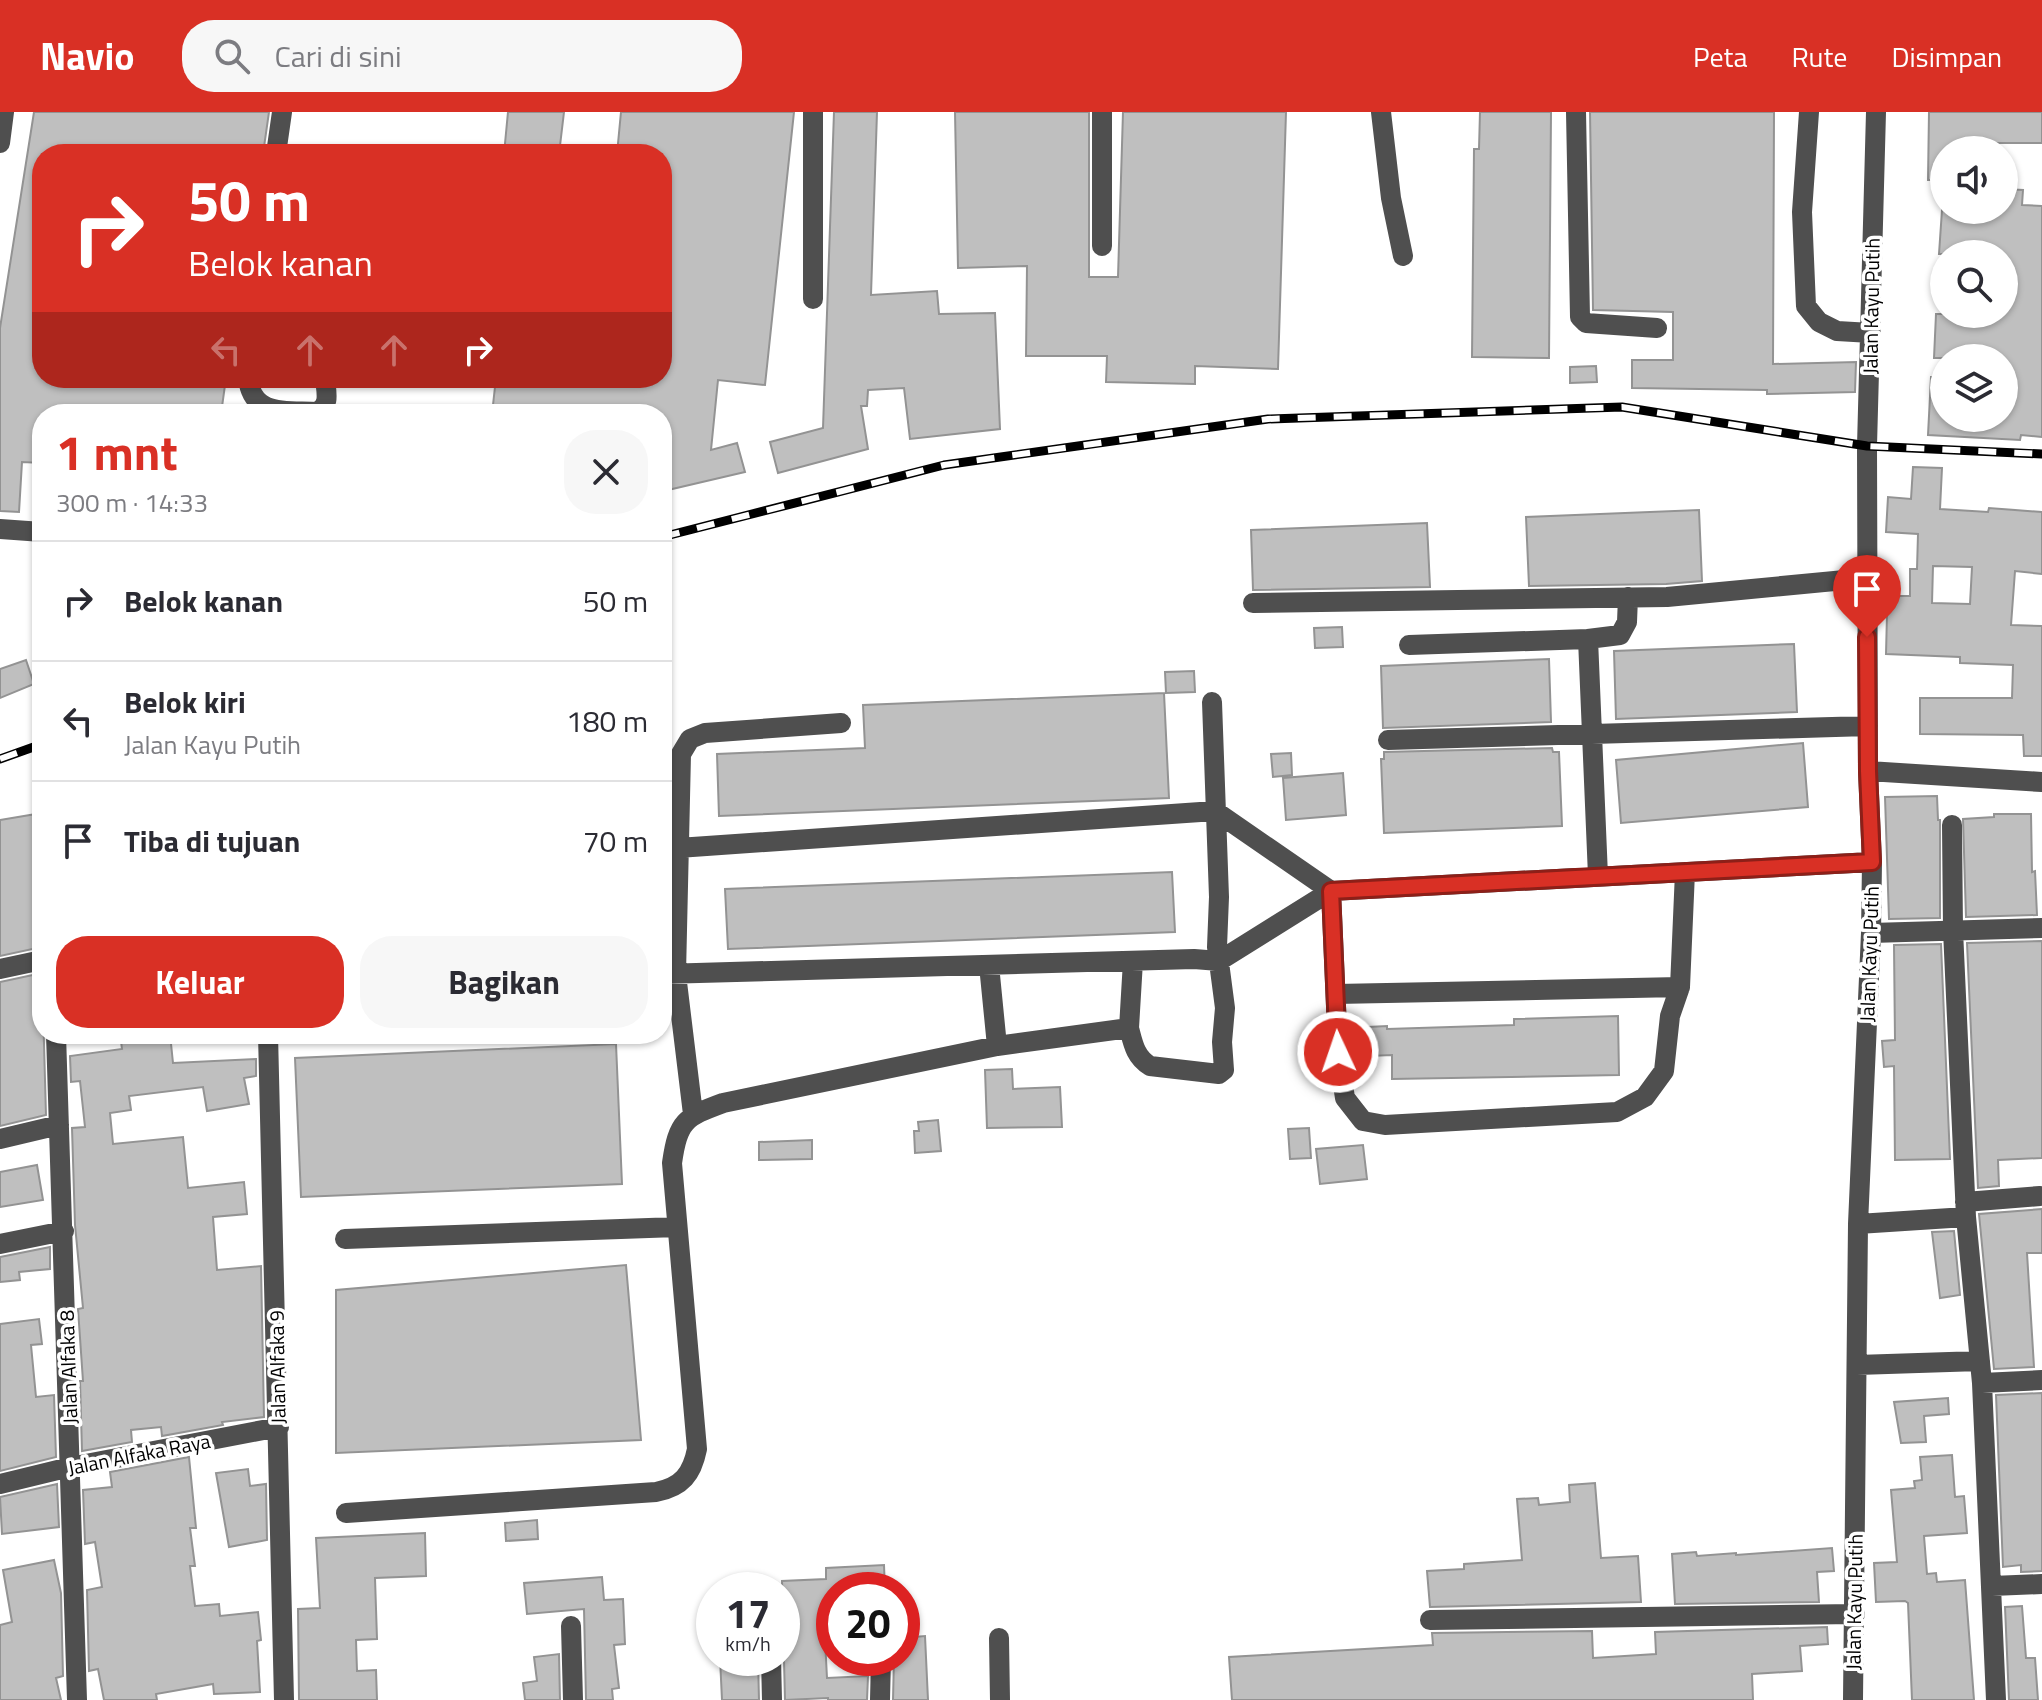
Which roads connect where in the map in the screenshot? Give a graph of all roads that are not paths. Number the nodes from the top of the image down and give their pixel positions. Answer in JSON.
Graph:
{"nodes":[{"id":1,"x":4,"y":112,"type":"edge"},
{"id":2,"x":282,"y":112,"type":"edge"},
{"id":3,"x":813,"y":112,"type":"edge"},
{"id":4,"x":1102,"y":112,"type":"edge"},
{"id":5,"x":1381,"y":112,"type":"edge"},
{"id":6,"x":1576,"y":112,"type":"edge"},
{"id":7,"x":1809,"y":112,"type":"edge"},
{"id":8,"x":1876,"y":112,"type":"edge"},
{"id":9,"x":0,"y":143,"type":"edge"},
{"id":10,"x":277,"y":144,"type":"edge"},
{"id":11,"x":1102,"y":246,"type":"dead end"},
{"id":12,"x":1403,"y":256,"type":"dead end"},
{"id":13,"x":813,"y":299,"type":"dead end"},
{"id":14,"x":1657,"y":328,"type":"dead end"},
{"id":15,"x":1871,"y":333,"type":"junction"},
{"id":16,"x":0,"y":529,"type":"edge"},
{"id":17,"x":32,"y":531,"type":"edge"},
{"id":18,"x":1866,"y":578,"type":"junction"},
{"id":19,"x":1628,"y":597,"type":"junction"},
{"id":20,"x":1253,"y":603,"type":"dead end"},
{"id":21,"x":1588,"y":639,"type":"junction"},
{"id":22,"x":1409,"y":645,"type":"dead end"},
{"id":23,"x":1212,"y":702,"type":"dead end"},
{"id":24,"x":841,"y":723,"type":"dead end"},
{"id":25,"x":1868,"y":726,"type":"junction"},
{"id":26,"x":1592,"y":734,"type":"junction"},
{"id":27,"x":1388,"y":740,"type":"dead end"},
{"id":28,"x":1868,"y":771,"type":"junction"},
{"id":29,"x":2042,"y":782,"type":"edge"},
{"id":30,"x":1215,"y":811,"type":"junction"},
{"id":31,"x":1952,"y":825,"type":"dead end"},
{"id":32,"x":678,"y":848,"type":"junction"},
{"id":33,"x":1872,"y":862,"type":"junction"},
{"id":34,"x":1685,"y":872,"type":"junction"},
{"id":35,"x":1598,"y":876,"type":"junction"},
{"id":36,"x":1331,"y":891,"type":"junction"},
{"id":37,"x":2042,"y":928,"type":"edge"},
{"id":38,"x":1953,"y":930,"type":"junction"},
{"id":39,"x":672,"y":932,"type":"edge"},
{"id":40,"x":1871,"y":933,"type":"junction"},
{"id":41,"x":1133,"y":961,"type":"junction"},
{"id":42,"x":1219,"y":961,"type":"junction"},
{"id":43,"x":32,"y":962,"type":"edge"},
{"id":44,"x":989,"y":965,"type":"junction"},
{"id":45,"x":0,"y":969,"type":"edge"},
{"id":46,"x":672,"y":974,"type":"edge"},
{"id":47,"x":1680,"y":987,"type":"junction"},
{"id":48,"x":672,"y":992,"type":"edge"},
{"id":49,"x":1336,"y":994,"type":"junction"},
{"id":50,"x":1129,"y":1028,"type":"junction"},
{"id":51,"x":56,"y":1044,"type":"edge"},
{"id":52,"x":268,"y":1044,"type":"edge"},
{"id":53,"x":997,"y":1046,"type":"junction"},
{"id":54,"x":693,"y":1114,"type":"junction"},
{"id":55,"x":59,"y":1125,"type":"junction"},
{"id":56,"x":0,"y":1139,"type":"edge"},
{"id":57,"x":2040,"y":1196,"type":"dead end"},
{"id":58,"x":1966,"y":1209,"type":"junction"},
{"id":59,"x":1858,"y":1224,"type":"junction"},
{"id":60,"x":677,"y":1227,"type":"junction"},
{"id":61,"x":64,"y":1231,"type":"junction"},
{"id":62,"x":345,"y":1239,"type":"dead end"},
{"id":63,"x":0,"y":1244,"type":"edge"},
{"id":64,"x":1980,"y":1361,"type":"junction"},
{"id":65,"x":1857,"y":1365,"type":"junction"},
{"id":66,"x":2042,"y":1380,"type":"edge"},
{"id":67,"x":1982,"y":1383,"type":"junction"},
{"id":68,"x":279,"y":1427,"type":"junction"},
{"id":69,"x":70,"y":1467,"type":"junction"},
{"id":70,"x":0,"y":1484,"type":"edge"},
{"id":71,"x":346,"y":1513,"type":"dead end"},
{"id":72,"x":2042,"y":1584,"type":"edge"},
{"id":73,"x":1992,"y":1586,"type":"junction"},
{"id":74,"x":1855,"y":1614,"type":"junction"},
{"id":75,"x":1430,"y":1620,"type":"dead end"},
{"id":76,"x":571,"y":1626,"type":"dead end"},
{"id":77,"x":999,"y":1638,"type":"dead end"},
{"id":78,"x":771,"y":1676,"type":"edge"},
{"id":79,"x":881,"y":1676,"type":"edge"},
{"id":80,"x":77,"y":1700,"type":"edge"},
{"id":81,"x":284,"y":1700,"type":"edge"},
{"id":82,"x":573,"y":1700,"type":"edge"},
{"id":83,"x":772,"y":1700,"type":"edge"},
{"id":84,"x":880,"y":1700,"type":"edge"},
{"id":85,"x":1000,"y":1700,"type":"edge"},
{"id":86,"x":1853,"y":1700,"type":"edge"},
{"id":87,"x":1996,"y":1700,"type":"edge"}],
"edges":[{"from":1,"to":9,"type":"street"},
{"from":2,"to":10,"type":"street"},
{"from":3,"to":13,"type":"street"},
{"from":4,"to":11,"type":"street"},
{"from":5,"to":12,"type":"street"},
{"from":6,"to":14,"type":"street"},
{"from":7,"to":15,"type":"street"},
{"from":8,"to":15,"type":"street","name":"Jalan Kayu Putih"},
{"from":15,"to":18,"type":"street","name":"Jalan Kayu Putih"},
{"from":16,"to":17,"type":"street"},
{"from":18,"to":19,"type":"street"},
{"from":18,"to":25,"type":"street","name":"Jalan Kayu Putih"},
{"from":19,"to":20,"type":"street"},
{"from":19,"to":21,"type":"street"},
{"from":21,"to":22,"type":"street"},
{"from":21,"to":26,"type":"street"},
{"from":23,"to":30,"type":"street"},
{"from":24,"to":32,"type":"street"},
{"from":25,"to":26,"type":"street"},
{"from":25,"to":28,"type":"street","name":"Jalan Kayu Putih"},
{"from":26,"to":27,"type":"street"},
{"from":26,"to":35,"type":"street"},
{"from":28,"to":29,"type":"street"},
{"from":28,"to":33,"type":"street","name":"Jalan Kayu Putih"},
{"from":30,"to":32,"type":"street"},
{"from":30,"to":36,"type":"street"},
{"from":30,"to":42,"type":"street"},
{"from":31,"to":38,"type":"street"},
{"from":32,"to":39,"type":"street"},
{"from":33,"to":34,"type":"street"},
{"from":33,"to":40,"type":"street","name":"Jalan Kayu Putih"},
{"from":34,"to":35,"type":"street"},
{"from":34,"to":47,"type":"street"},
{"from":35,"to":36,"type":"street"},
{"from":36,"to":42,"type":"street"},
{"from":36,"to":49,"type":"street"},
{"from":37,"to":38,"type":"street"},
{"from":38,"to":40,"type":"street"},
{"from":38,"to":58,"type":"street"},
{"from":40,"to":59,"type":"street","name":"Jalan Kayu Putih"},
{"from":41,"to":42,"type":"street"},
{"from":41,"to":44,"type":"street"},
{"from":41,"to":50,"type":"street"},
{"from":42,"to":50,"type":"street"},
{"from":43,"to":45,"type":"street"},
{"from":44,"to":46,"type":"street"},
{"from":44,"to":53,"type":"street"},
{"from":47,"to":49,"type":"street"},
{"from":47,"to":49,"type":"street"},
{"from":48,"to":54,"type":"street"},
{"from":50,"to":53,"type":"street"},
{"from":51,"to":55,"type":"street","name":"Jalan Alfaka 8"},
{"from":52,"to":68,"type":"street","name":"Jalan Alfaka 9"},
{"from":53,"to":54,"type":"street"},
{"from":54,"to":60,"type":"street"},
{"from":55,"to":56,"type":"street"},
{"from":55,"to":61,"type":"street","name":"Jalan Alfaka 8"},
{"from":57,"to":58,"type":"street"},
{"from":58,"to":59,"type":"street"},
{"from":58,"to":64,"type":"street"},
{"from":59,"to":65,"type":"street","name":"Jalan Kayu Putih"},
{"from":60,"to":62,"type":"street"},
{"from":60,"to":71,"type":"street"},
{"from":61,"to":63,"type":"street"},
{"from":61,"to":69,"type":"street","name":"Jalan Alfaka 8"},
{"from":64,"to":65,"type":"street"},
{"from":64,"to":67,"type":"street"},
{"from":65,"to":74,"type":"street","name":"Jalan Kayu Putih"},
{"from":66,"to":67,"type":"street"},
{"from":67,"to":73,"type":"street"},
{"from":68,"to":69,"type":"street","name":"Jalan Alfaka Raya"},
{"from":68,"to":81,"type":"street","name":"Jalan Alfaka 9"},
{"from":69,"to":70,"type":"street","name":"Jalan Alfaka Raya"},
{"from":69,"to":80,"type":"street","name":"Jalan Alfaka 8"},
{"from":72,"to":73,"type":"street"},
{"from":73,"to":87,"type":"street"},
{"from":74,"to":75,"type":"street"},
{"from":74,"to":86,"type":"street","name":"Jalan Kayu Putih"},
{"from":76,"to":82,"type":"street"},
{"from":77,"to":85,"type":"street"},
{"from":78,"to":83,"type":"street"},
{"from":79,"to":84,"type":"street"}]}
